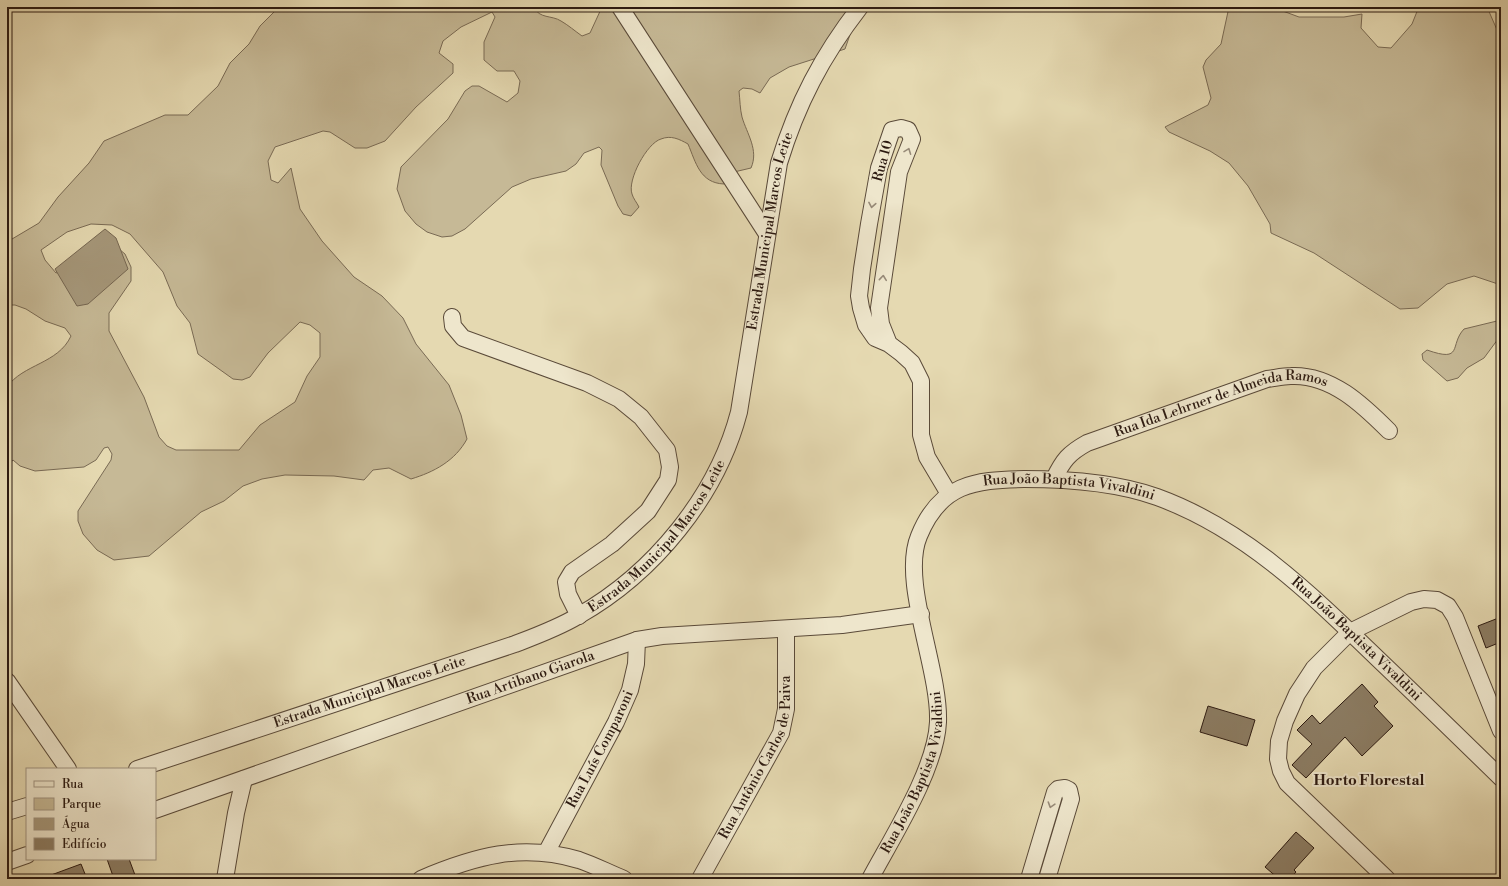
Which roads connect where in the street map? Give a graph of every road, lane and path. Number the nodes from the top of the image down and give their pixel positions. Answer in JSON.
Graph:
{"nodes":[{"id":1,"x":620,"y":7,"type":"edge"},
{"id":2,"x":860,"y":7,"type":"edge"},
{"id":3,"x":767,"y":234,"type":"junction"},
{"id":4,"x":861,"y":308,"type":"junction"},
{"id":5,"x":879,"y":308,"type":"junction"},
{"id":6,"x":452,"y":317,"type":"dead end"},
{"id":7,"x":889,"y":344,"type":"junction"},
{"id":8,"x":1390,"y":431,"type":"dead end"},
{"id":9,"x":1054,"y":479,"type":"junction"},
{"id":10,"x":949,"y":494,"type":"junction"},
{"id":11,"x":921,"y":614,"type":"junction"},
{"id":12,"x":579,"y":616,"type":"junction"},
{"id":13,"x":786,"y":629,"type":"junction"},
{"id":14,"x":1350,"y":632,"type":"junction"},
{"id":15,"x":637,"y":640,"type":"junction"},
{"id":16,"x":7,"y":681,"type":"edge"},
{"id":17,"x":1501,"y":731,"type":"edge"},
{"id":18,"x":67,"y":768,"type":"edge"},
{"id":19,"x":140,"y":768,"type":"edge"},
{"id":20,"x":1501,"y":778,"type":"edge"},
{"id":21,"x":244,"y":779,"type":"junction"},
{"id":22,"x":26,"y":806,"type":"edge"},
{"id":23,"x":156,"y":810,"type":"edge"},
{"id":24,"x":7,"y":812,"type":"edge"},
{"id":25,"x":546,"y":853,"type":"junction"},
{"id":26,"x":26,"y":855,"type":"edge"},
{"id":27,"x":7,"y":862,"type":"edge"},
{"id":28,"x":225,"y":879,"type":"edge"},
{"id":29,"x":421,"y":879,"type":"edge"},
{"id":30,"x":624,"y":879,"type":"edge"},
{"id":31,"x":700,"y":879,"type":"edge"},
{"id":32,"x":870,"y":879,"type":"edge"},
{"id":33,"x":1028,"y":879,"type":"edge"},
{"id":34,"x":1047,"y":879,"type":"edge"},
{"id":35,"x":1387,"y":879,"type":"edge"}],
"edges":[{"from":1,"to":3,"type":"street"},
{"from":2,"to":3,"type":"street","name":"Estrada Municipal Marcos Leite"},
{"from":3,"to":12,"type":"street","name":"Estrada Municipal Marcos Leite"},
{"from":4,"to":5,"type":"street"},
{"from":5,"to":4,"type":"street","name":"Rua 10","one_way":true},
{"from":4,"to":7,"type":"street","name":"Rua 10"},
{"from":5,"to":7,"type":"street","name":"Rua 10"},
{"from":6,"to":12,"type":"street"},
{"from":7,"to":10,"type":"street","name":"Rua 10"},
{"from":8,"to":9,"type":"street","name":"Rua Ida Lehrner de Almeida Ramos"},
{"from":9,"to":10,"type":"street","name":"Rua João Baptista Vivaldini"},
{"from":9,"to":14,"type":"street","name":"Rua João Baptista Vivaldini"},
{"from":10,"to":11,"type":"street","name":"Rua João Baptista Vivaldini"},
{"from":11,"to":13,"type":"street","name":"Rua Artibano Giarola"},
{"from":11,"to":32,"type":"street","name":"Rua João Baptista Vivaldini"},
{"from":12,"to":19,"type":"street","name":"Estrada Municipal Marcos Leite"},
{"from":13,"to":15,"type":"street","name":"Rua Artibano Giarola"},
{"from":13,"to":31,"type":"street","name":"Rua Antônio Carlos de Paiva"},
{"from":14,"to":17,"type":"street"},
{"from":14,"to":20,"type":"street","name":"Rua João Baptista Vivaldini"},
{"from":14,"to":35,"type":"street"},
{"from":15,"to":21,"type":"street","name":"Rua Artibano Giarola"},
{"from":15,"to":25,"type":"street","name":"Rua Luís Comparoni"},
{"from":16,"to":18,"type":"street"},
{"from":21,"to":23,"type":"street","name":"Rua Artibano Giarola"},
{"from":21,"to":28,"type":"street"},
{"from":22,"to":24,"type":"street"},
{"from":25,"to":29,"type":"street"},
{"from":25,"to":30,"type":"street"},
{"from":26,"to":27,"type":"street"},
{"from":34,"to":33,"type":"street","one_way":true}]}
